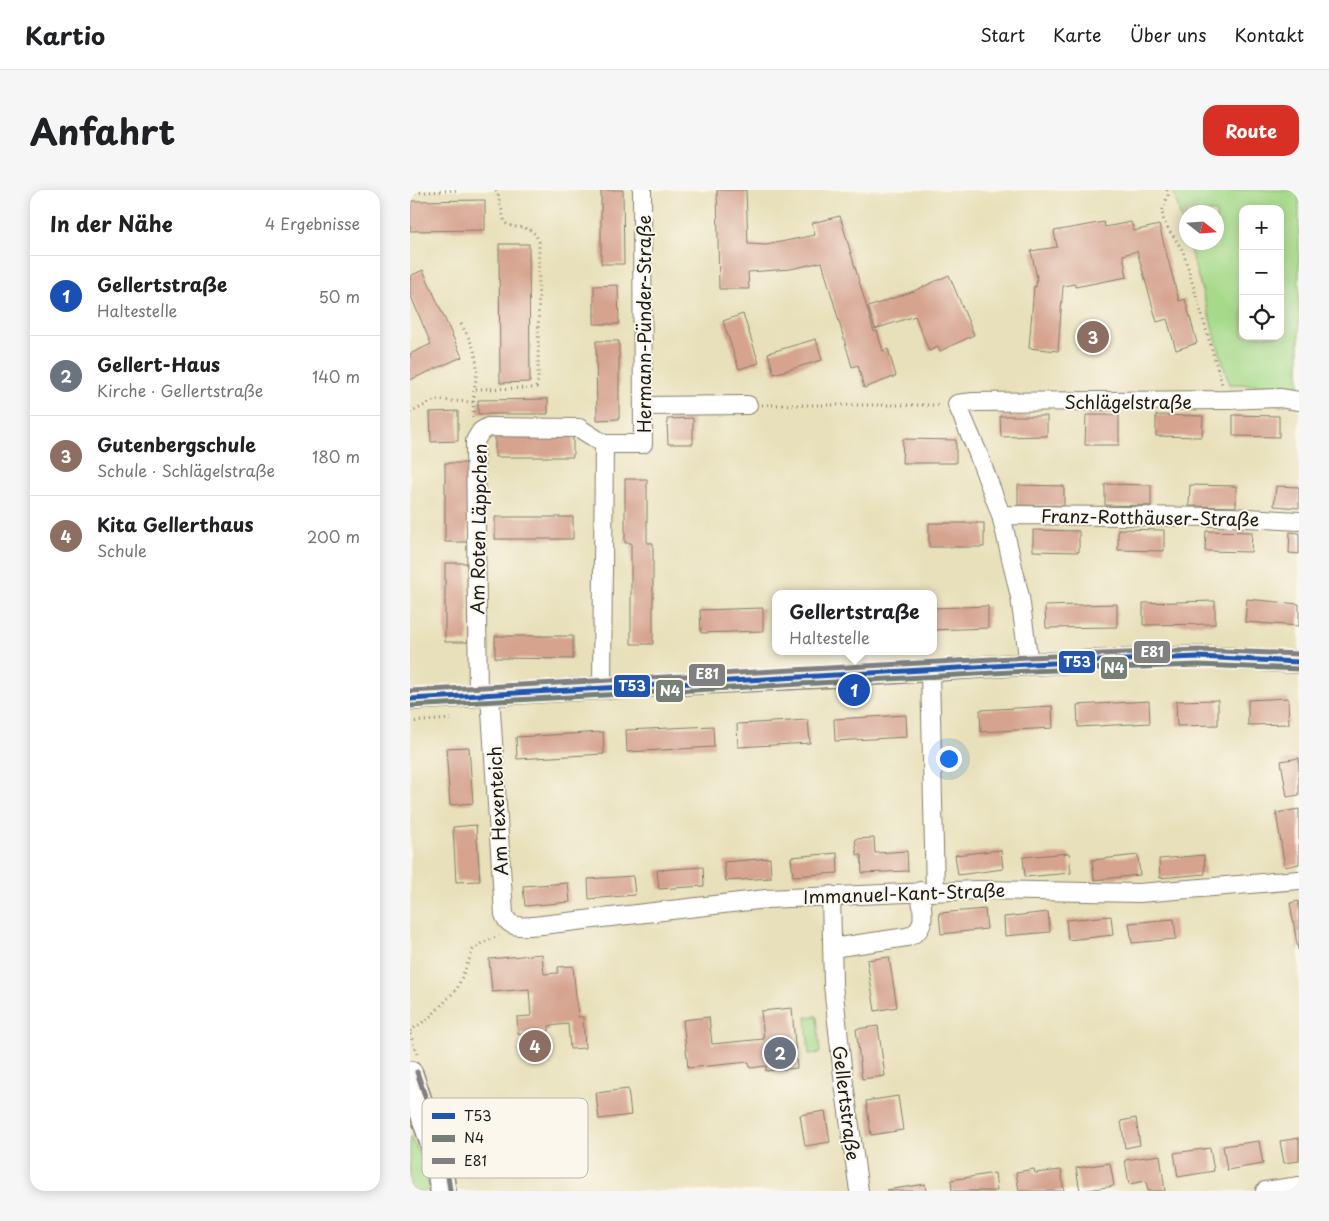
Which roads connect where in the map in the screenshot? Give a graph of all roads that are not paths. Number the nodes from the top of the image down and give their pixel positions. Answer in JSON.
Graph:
{"nodes":[{"id":1,"x":642,"y":190,"type":"edge"},
{"id":2,"x":1299,"y":401,"type":"edge"},
{"id":3,"x":748,"y":405,"type":"road end"},
{"id":4,"x":644,"y":406,"type":"junction"},
{"id":5,"x":604,"y":444,"type":"junction"},
{"id":6,"x":1001,"y":515,"type":"junction"},
{"id":7,"x":1299,"y":520,"type":"edge"},
{"id":8,"x":1299,"y":662,"type":"edge"},
{"id":9,"x":1029,"y":664,"type":"junction"},
{"id":10,"x":930,"y":671,"type":"junction"},
{"id":11,"x":602,"y":688,"type":"junction"},
{"id":12,"x":484,"y":696,"type":"junction"},
{"id":13,"x":410,"y":700,"type":"edge"},
{"id":14,"x":1299,"y":880,"type":"edge"},
{"id":15,"x":927,"y":891,"type":"junction"},
{"id":16,"x":831,"y":895,"type":"junction"},
{"id":17,"x":510,"y":925,"type":"joint"},
{"id":18,"x":832,"y":948,"type":"junction"},
{"id":19,"x":410,"y":1074,"type":"edge"},
{"id":20,"x":422,"y":1110,"type":"edge"},
{"id":21,"x":441,"y":1178,"type":"edge"},
{"id":22,"x":1299,"y":1186,"type":"edge"},
{"id":23,"x":443,"y":1191,"type":"edge"},
{"id":24,"x":859,"y":1191,"type":"edge"},
{"id":25,"x":1265,"y":1191,"type":"edge"}],
"edges":[{"from":1,"to":4,"type":"street","name":"Hermann-Pünder-Straße"},
{"from":2,"to":6,"type":"street","name":"Schlägelstraße"},
{"from":3,"to":4,"type":"street"},
{"from":4,"to":5,"type":"street","name":"Hermann-Pünder-Straße"},
{"from":5,"to":11,"type":"street"},
{"from":5,"to":12,"type":"street","name":"Am Roten Läppchen"},
{"from":6,"to":7,"type":"street","name":"Franz-Rotthäuser-Straße"},
{"from":6,"to":9,"type":"street"},
{"from":8,"to":9,"type":"street"},
{"from":9,"to":10,"type":"street"},
{"from":10,"to":11,"type":"street"},
{"from":10,"to":15,"type":"street"},
{"from":11,"to":12,"type":"street"},
{"from":12,"to":13,"type":"street"},
{"from":12,"to":17,"type":"street","name":"Am Hexenteich"},
{"from":14,"to":15,"type":"street","name":"Immanuel-Kant-Straße"},
{"from":15,"to":16,"type":"street","name":"Immanuel-Kant-Straße"},
{"from":15,"to":18,"type":"street"},
{"from":16,"to":17,"type":"street","name":"Immanuel-Kant-Straße"},
{"from":16,"to":18,"type":"street","name":"Gellertstraße"},
{"from":18,"to":24,"type":"street","name":"Gellertstraße"},
{"from":19,"to":20,"type":"main road"},
{"from":21,"to":23,"type":"main road"},
{"from":22,"to":25,"type":"street"}]}
